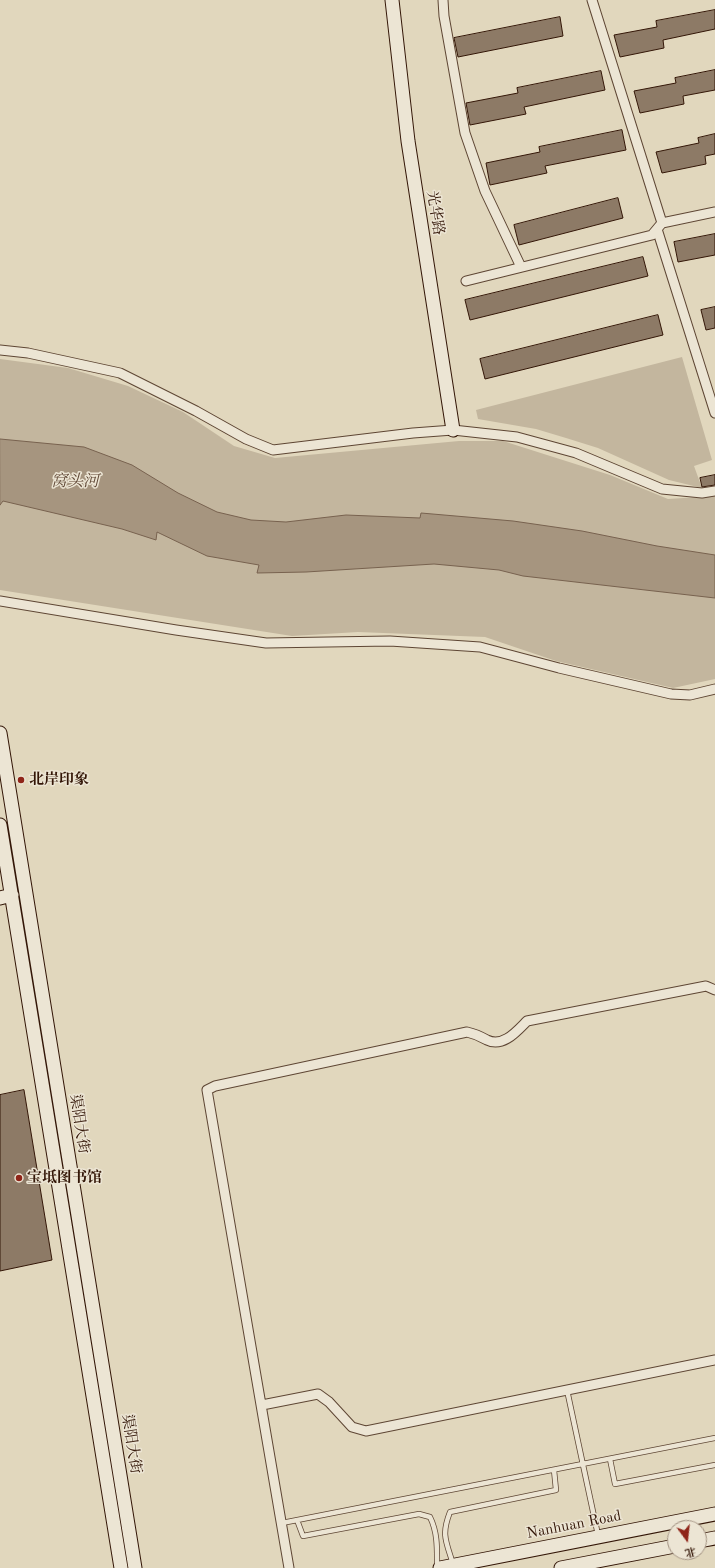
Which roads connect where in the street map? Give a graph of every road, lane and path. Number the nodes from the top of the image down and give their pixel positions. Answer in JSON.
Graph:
{"nodes":[{"id":1,"x":392,"y":0,"type":"edge"},
{"id":2,"x":443,"y":0,"type":"edge"},
{"id":3,"x":592,"y":0,"type":"edge"},
{"id":4,"x":715,"y":212,"type":"edge"},
{"id":5,"x":660,"y":226,"type":"junction"},
{"id":6,"x":521,"y":267,"type":"junction"},
{"id":7,"x":466,"y":281,"type":"dead end"},
{"id":8,"x":0,"y":350,"type":"edge"},
{"id":9,"x":715,"y":413,"type":"edge"},
{"id":10,"x":453,"y":430,"type":"junction"},
{"id":11,"x":715,"y":491,"type":"edge"},
{"id":12,"x":0,"y":601,"type":"edge"},
{"id":13,"x":715,"y":689,"type":"edge"},
{"id":14,"x":0,"y":733,"type":"edge"},
{"id":15,"x":0,"y":825,"type":"edge"},
{"id":16,"x":6,"y":896,"type":"edge"},
{"id":17,"x":715,"y":990,"type":"edge"},
{"id":18,"x":715,"y":1360,"type":"edge"},
{"id":19,"x":567,"y":1390,"type":"junction"},
{"id":20,"x":262,"y":1405,"type":"junction"},
{"id":21,"x":715,"y":1438,"type":"edge"},
{"id":22,"x":610,"y":1459,"type":"junction"},
{"id":23,"x":583,"y":1464,"type":"junction"},
{"id":24,"x":715,"y":1465,"type":"edge"},
{"id":25,"x":554,"y":1470,"type":"junction"},
{"id":26,"x":715,"y":1514,"type":"edge"},
{"id":27,"x":297,"y":1520,"type":"junction"},
{"id":28,"x":282,"y":1523,"type":"junction"},
{"id":29,"x":598,"y":1537,"type":"junction"},
{"id":30,"x":667,"y":1548,"type":"edge"},
{"id":31,"x":454,"y":1565,"type":"junction"},
{"id":32,"x":121,"y":1568,"type":"edge"},
{"id":33,"x":135,"y":1568,"type":"edge"},
{"id":34,"x":289,"y":1568,"type":"edge"},
{"id":35,"x":438,"y":1568,"type":"edge"},
{"id":36,"x":561,"y":1568,"type":"edge"}],
"edges":[{"from":1,"to":10,"type":"main road","name":"光华路"},
{"from":2,"to":6,"type":"street"},
{"from":3,"to":5,"type":"street"},
{"from":4,"to":5,"type":"street"},
{"from":5,"to":6,"type":"street"},
{"from":5,"to":9,"type":"street"},
{"from":6,"to":7,"type":"street"},
{"from":8,"to":10,"type":"street"},
{"from":10,"to":11,"type":"street"},
{"from":12,"to":13,"type":"street"},
{"from":14,"to":33,"type":"main road","name":"渠阳大街"},
{"from":15,"to":16,"type":"main road","name":"渠阳大街"},
{"from":16,"to":32,"type":"main road","name":"渠阳大街"},
{"from":17,"to":20,"type":"street"},
{"from":18,"to":19,"type":"street"},
{"from":19,"to":20,"type":"street"},
{"from":19,"to":23,"type":"lane"},
{"from":20,"to":28,"type":"street"},
{"from":21,"to":22,"type":"lane"},
{"from":22,"to":23,"type":"lane"},
{"from":22,"to":24,"type":"lane"},
{"from":23,"to":25,"type":"lane"},
{"from":23,"to":29,"type":"lane"},
{"from":25,"to":27,"type":"lane"},
{"from":25,"to":31,"type":"lane"},
{"from":26,"to":29,"type":"main road","name":"Nanhuan Road"},
{"from":27,"to":28,"type":"lane"},
{"from":27,"to":35,"type":"lane"},
{"from":28,"to":34,"type":"street"},
{"from":29,"to":31,"type":"main road","name":"Nanhuan Road"},
{"from":30,"to":36,"type":"main road"},
{"from":31,"to":35,"type":"main road","name":"Nanhuan Road"}]}
